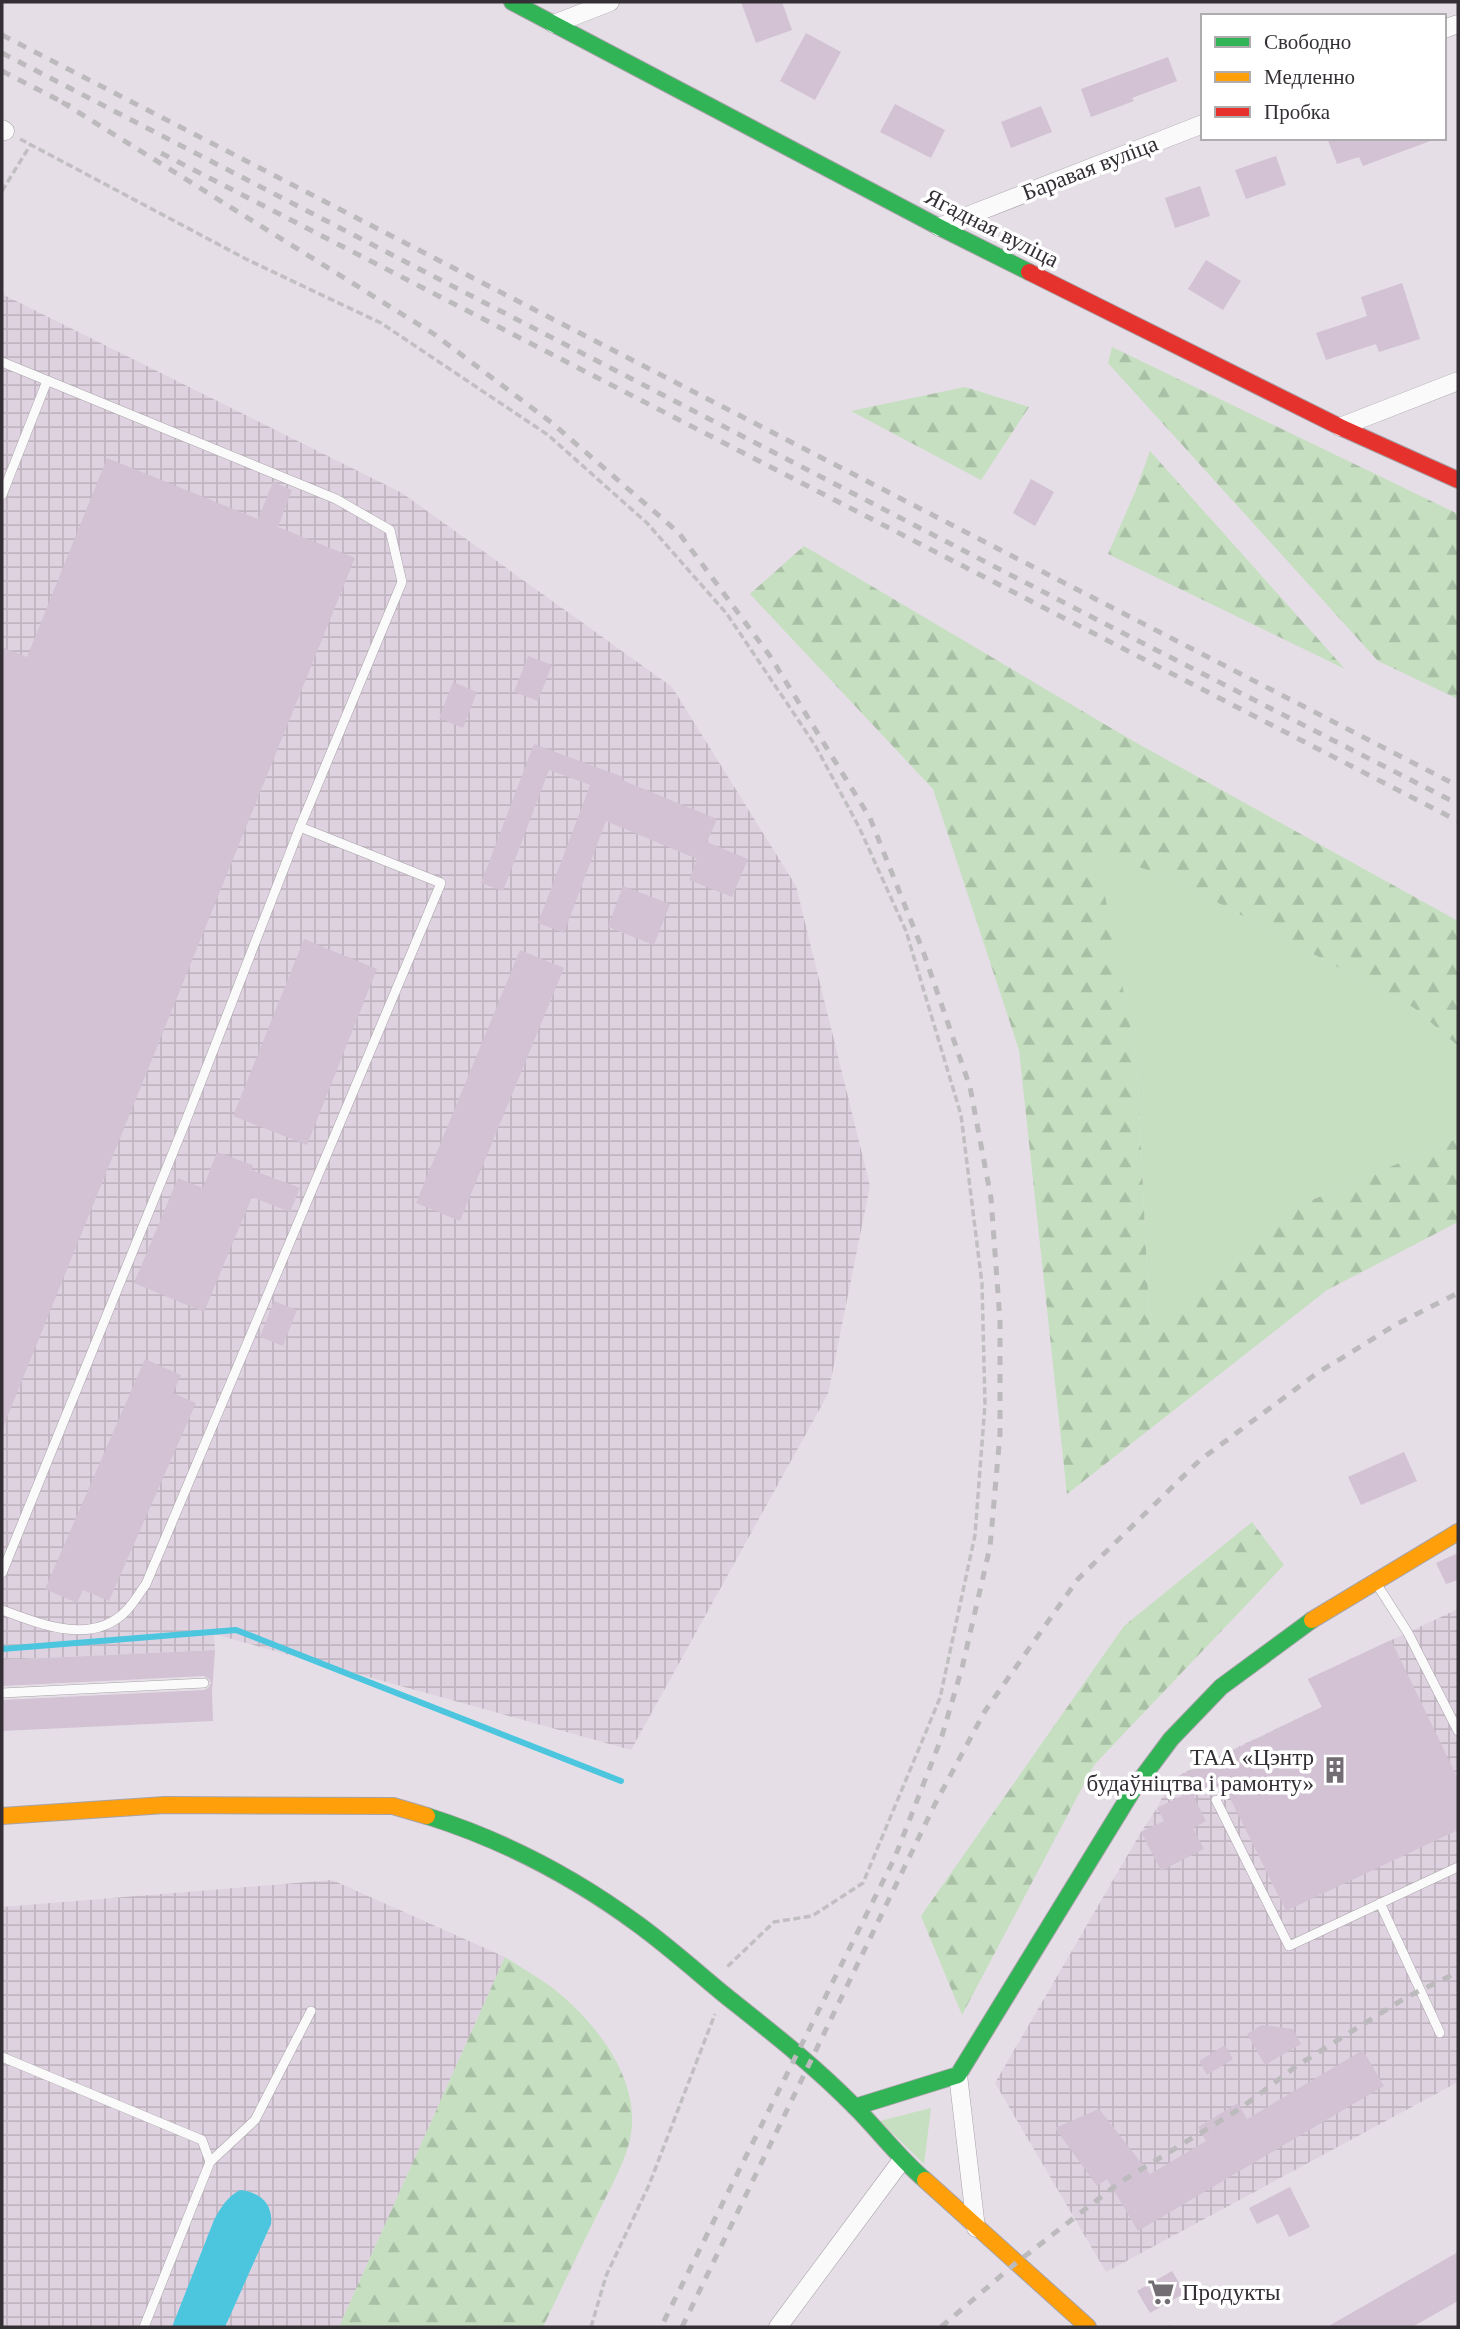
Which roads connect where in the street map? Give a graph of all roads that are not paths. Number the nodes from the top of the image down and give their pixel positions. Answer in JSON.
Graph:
{"nodes":[{"id":1,"x":512,"y":2,"type":"edge"},
{"id":2,"x":610,"y":2,"type":"edge"},
{"id":3,"x":554,"y":24,"type":"junction"},
{"id":4,"x":1201,"y":125,"type":"edge"},
{"id":5,"x":939,"y":227,"type":"junction"},
{"id":6,"x":2,"y":362,"type":"edge"},
{"id":7,"x":47,"y":381,"type":"junction"},
{"id":8,"x":1458,"y":381,"type":"edge"},
{"id":9,"x":1340,"y":427,"type":"junction"},
{"id":10,"x":1458,"y":480,"type":"edge"},
{"id":11,"x":2,"y":495,"type":"edge"},
{"id":12,"x":300,"y":827,"type":"junction"},
{"id":13,"x":1458,"y":1532,"type":"edge"},
{"id":14,"x":2,"y":1573,"type":"edge"},
{"id":15,"x":1375,"y":1582,"type":"junction"},
{"id":16,"x":2,"y":1609,"type":"edge"},
{"id":17,"x":204,"y":1683,"type":"dead end"},
{"id":18,"x":2,"y":1693,"type":"edge"},
{"id":19,"x":1458,"y":1731,"type":"edge"},
{"id":20,"x":1216,"y":1800,"type":"dead end"},
{"id":21,"x":2,"y":1816,"type":"edge"},
{"id":22,"x":1458,"y":1867,"type":"edge"},
{"id":23,"x":1380,"y":1903,"type":"junction"},
{"id":24,"x":311,"y":2011,"type":"dead end"},
{"id":25,"x":1440,"y":2033,"type":"dead end"},
{"id":26,"x":2,"y":2057,"type":"edge"},
{"id":27,"x":958,"y":2075,"type":"junction"},
{"id":28,"x":855,"y":2107,"type":"junction"},
{"id":29,"x":902,"y":2160,"type":"junction"},
{"id":30,"x":210,"y":2162,"type":"junction"},
{"id":31,"x":976,"y":2228,"type":"junction"},
{"id":32,"x":1081,"y":2325,"type":"edge"},
{"id":33,"x":144,"y":2327,"type":"edge"},
{"id":34,"x":778,"y":2327,"type":"edge"}],
"edges":[{"from":1,"to":3,"type":"street","name":"Ягадная вуліца"},
{"from":2,"to":3,"type":"street"},
{"from":3,"to":5,"type":"street","name":"Ягадная вуліца"},
{"from":4,"to":5,"type":"street","name":"Баравая вуліца"},
{"from":5,"to":9,"type":"street","name":"Ягадная вуліца"},
{"from":6,"to":7,"type":"lane"},
{"from":7,"to":11,"type":"lane"},
{"from":7,"to":12,"type":"lane"},
{"from":8,"to":9,"type":"street"},
{"from":9,"to":10,"type":"street","name":"Ягадная вуліца"},
{"from":12,"to":14,"type":"lane"},
{"from":12,"to":16,"type":"lane"},
{"from":13,"to":15,"type":"street"},
{"from":15,"to":19,"type":"lane"},
{"from":15,"to":27,"type":"street"},
{"from":17,"to":18,"type":"lane"},
{"from":20,"to":23,"type":"lane"},
{"from":21,"to":28,"type":"street"},
{"from":22,"to":23,"type":"lane"},
{"from":23,"to":25,"type":"lane"},
{"from":24,"to":30,"type":"lane"},
{"from":26,"to":30,"type":"lane"},
{"from":27,"to":28,"type":"street"},
{"from":27,"to":31,"type":"street"},
{"from":28,"to":29,"type":"street"},
{"from":29,"to":31,"type":"street"},
{"from":29,"to":34,"type":"street"},
{"from":30,"to":33,"type":"lane"},
{"from":31,"to":32,"type":"street"}]}
